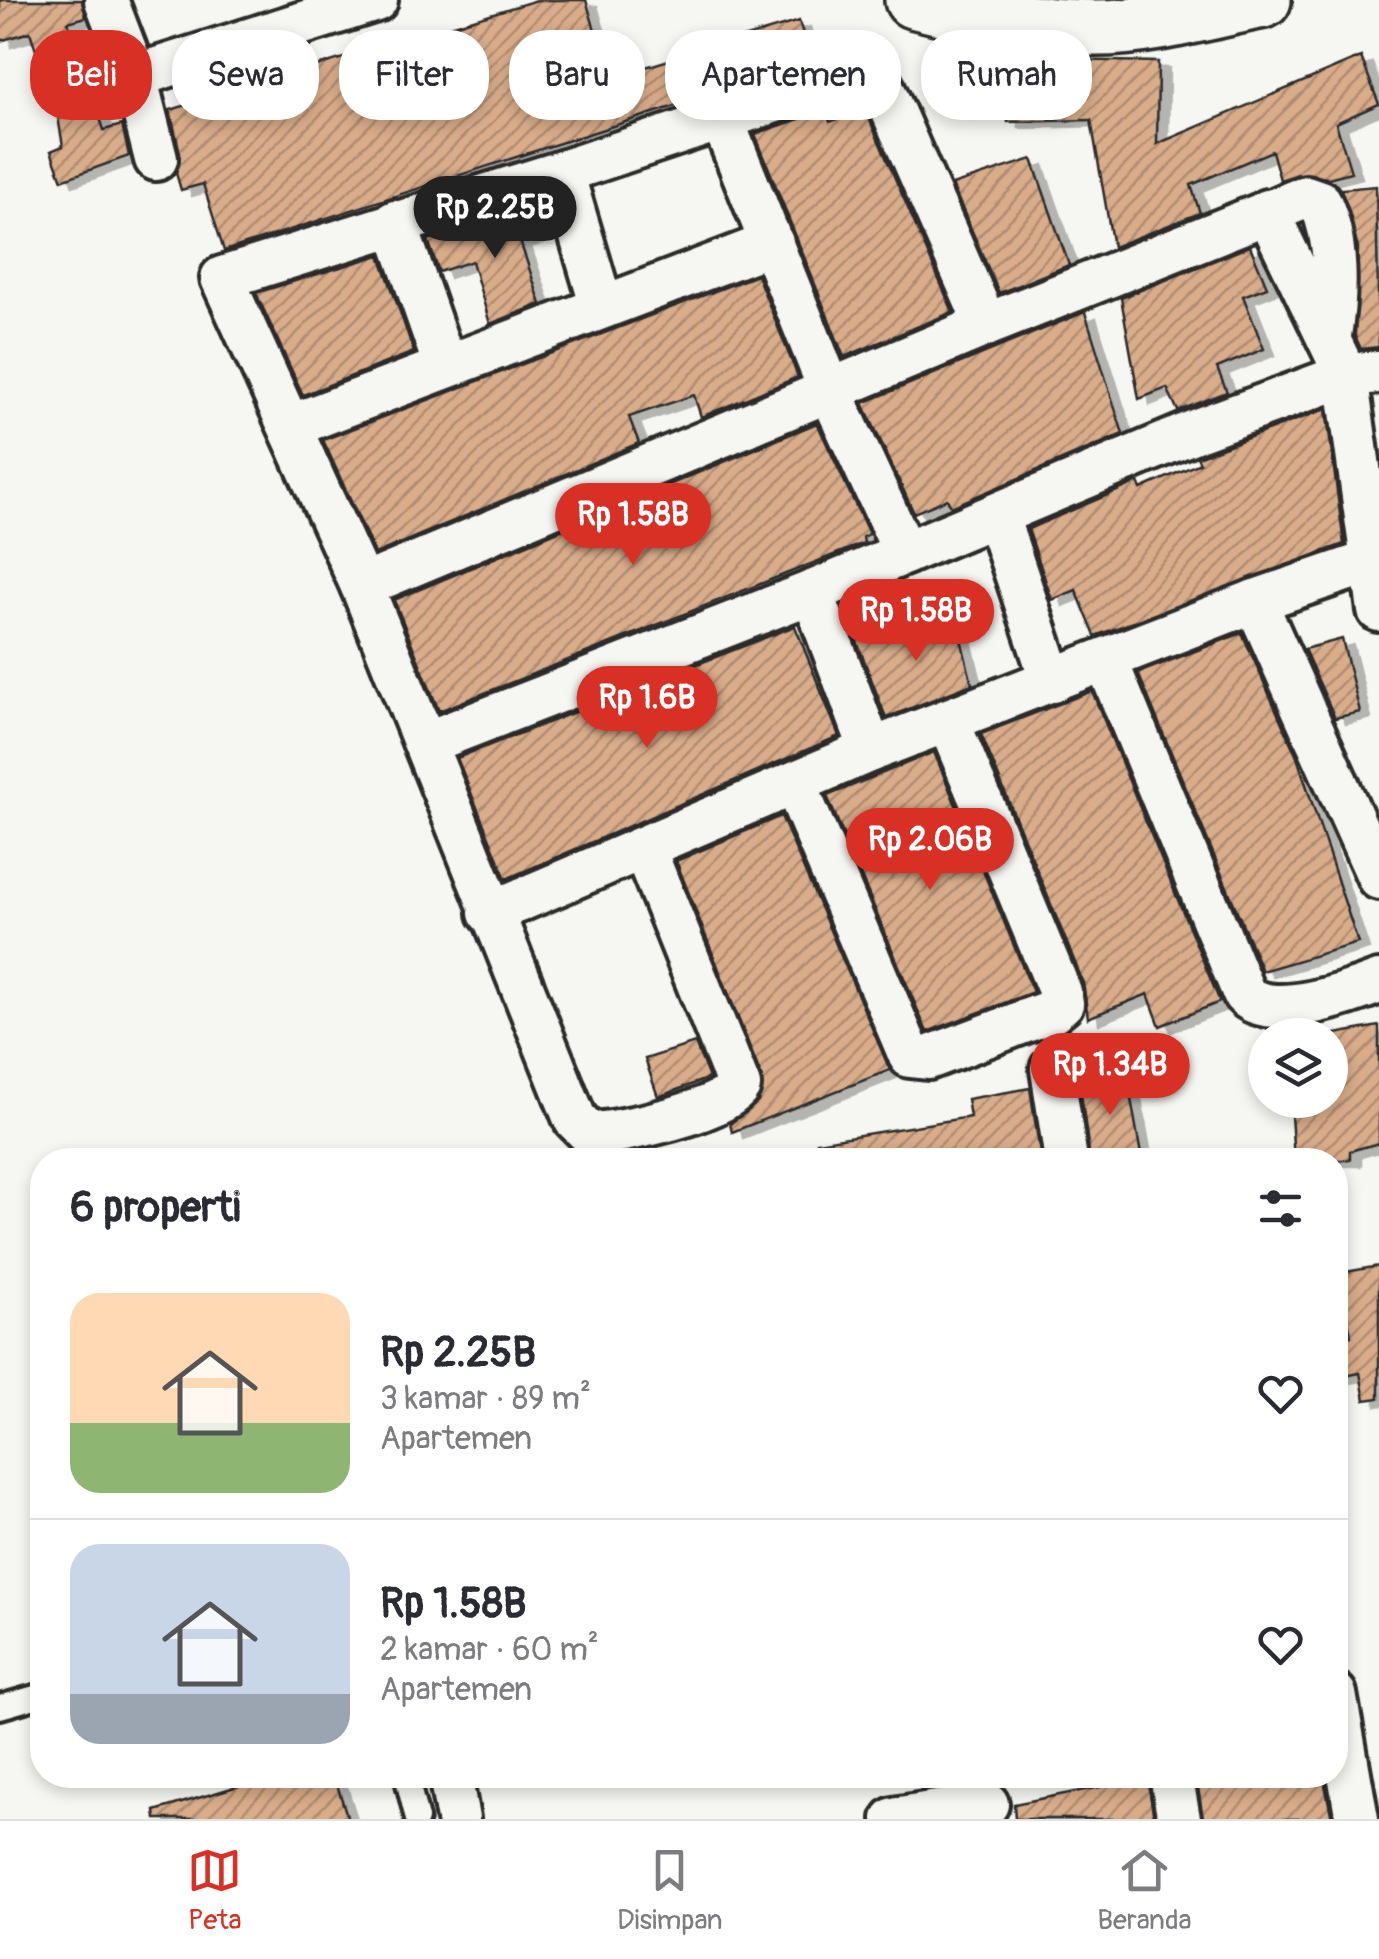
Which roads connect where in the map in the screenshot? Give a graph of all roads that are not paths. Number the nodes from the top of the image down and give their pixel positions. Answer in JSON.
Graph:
{"nodes":[{"id":1,"x":106,"y":0,"type":"edge"},
{"id":2,"x":376,"y":0,"type":"edge"},
{"id":3,"x":913,"y":0,"type":"edge"},
{"id":4,"x":1263,"y":0,"type":"edge"},
{"id":5,"x":117,"y":30,"type":"edge"},
{"id":6,"x":152,"y":71,"type":"edge"},
{"id":7,"x":146,"y":120,"type":"edge"},
{"id":8,"x":713,"y":120,"type":"edge"},
{"id":9,"x":723,"y":120,"type":"edge"},
{"id":10,"x":894,"y":120,"type":"edge"},
{"id":11,"x":156,"y":159,"type":"dead end"},
{"id":12,"x":562,"y":172,"type":"junction"},
{"id":13,"x":396,"y":222,"type":"junction"},
{"id":14,"x":772,"y":243,"type":"junction"},
{"id":15,"x":602,"y":304,"type":"junction"},
{"id":16,"x":986,"y":324,"type":"junction"},
{"id":17,"x":445,"y":366,"type":"junction"},
{"id":18,"x":1362,"y":373,"type":"edge"},
{"id":19,"x":831,"y":393,"type":"junction"},
{"id":20,"x":291,"y":426,"type":"junction"},
{"id":21,"x":997,"y":516,"type":"junction"},
{"id":22,"x":905,"y":553,"type":"junction"},
{"id":23,"x":1372,"y":560,"type":"junction"},
{"id":24,"x":362,"y":586,"type":"junction"},
{"id":25,"x":812,"y":592,"type":"junction"},
{"id":26,"x":1255,"y":601,"type":"junction"},
{"id":27,"x":1379,"y":610,"type":"edge"},
{"id":28,"x":1106,"y":660,"type":"junction"},
{"id":29,"x":1052,"y":682,"type":"junction"},
{"id":30,"x":948,"y":721,"type":"junction"},
{"id":31,"x":426,"y":743,"type":"junction"},
{"id":32,"x":872,"y":750,"type":"junction"},
{"id":33,"x":794,"y":784,"type":"junction"},
{"id":34,"x":645,"y":850,"type":"junction"},
{"id":35,"x":1377,"y":859,"type":"edge"},
{"id":36,"x":490,"y":913,"type":"junction"},
{"id":37,"x":1379,"y":982,"type":"edge"},
{"id":38,"x":1052,"y":1069,"type":"dead end"},
{"id":39,"x":1064,"y":1148,"type":"edge"},
{"id":40,"x":30,"y":1699,"type":"edge"},
{"id":41,"x":0,"y":1707,"type":"edge"},
{"id":42,"x":1348,"y":1768,"type":"edge"},
{"id":43,"x":409,"y":1788,"type":"edge"},
{"id":44,"x":452,"y":1788,"type":"edge"},
{"id":45,"x":1173,"y":1788,"type":"edge"},
{"id":46,"x":987,"y":1799,"type":"edge"},
{"id":47,"x":417,"y":1819,"type":"edge"},
{"id":48,"x":458,"y":1819,"type":"edge"},
{"id":49,"x":894,"y":1819,"type":"edge"},
{"id":50,"x":1179,"y":1819,"type":"edge"},
{"id":51,"x":1357,"y":1819,"type":"edge"}],
"edges":[{"from":1,"to":5,"type":"street"},
{"from":2,"to":6,"type":"street"},
{"from":3,"to":4,"type":"street"},
{"from":7,"to":11,"type":"street"},
{"from":8,"to":12,"type":"street"},
{"from":9,"to":14,"type":"street"},
{"from":10,"to":16,"type":"street"},
{"from":12,"to":13,"type":"street"},
{"from":12,"to":15,"type":"street"},
{"from":13,"to":17,"type":"street"},
{"from":13,"to":20,"type":"street"},
{"from":14,"to":15,"type":"street"},
{"from":14,"to":19,"type":"street"},
{"from":15,"to":17,"type":"street"},
{"from":16,"to":18,"type":"street"},
{"from":16,"to":19,"type":"street"},
{"from":17,"to":20,"type":"street"},
{"from":18,"to":21,"type":"street"},
{"from":18,"to":23,"type":"street"},
{"from":19,"to":22,"type":"street"},
{"from":19,"to":24,"type":"street"},
{"from":20,"to":24,"type":"street"},
{"from":21,"to":22,"type":"street"},
{"from":21,"to":29,"type":"street"},
{"from":22,"to":25,"type":"street"},
{"from":23,"to":26,"type":"street"},
{"from":23,"to":27,"type":"street"},
{"from":24,"to":31,"type":"street"},
{"from":25,"to":31,"type":"street"},
{"from":25,"to":32,"type":"street"},
{"from":26,"to":28,"type":"street"},
{"from":26,"to":35,"type":"street"},
{"from":28,"to":29,"type":"street"},
{"from":28,"to":37,"type":"street"},
{"from":29,"to":30,"type":"street"},
{"from":30,"to":32,"type":"street"},
{"from":30,"to":33,"type":"street"},
{"from":31,"to":36,"type":"street"},
{"from":32,"to":33,"type":"street"},
{"from":33,"to":34,"type":"street"},
{"from":34,"to":36,"type":"street"},
{"from":34,"to":36,"type":"street"},
{"from":38,"to":39,"type":"street"},
{"from":40,"to":41,"type":"lane"},
{"from":42,"to":51,"type":"street"},
{"from":43,"to":47,"type":"lane"},
{"from":44,"to":48,"type":"street"},
{"from":45,"to":50,"type":"street"},
{"from":46,"to":49,"type":"street"}]}
